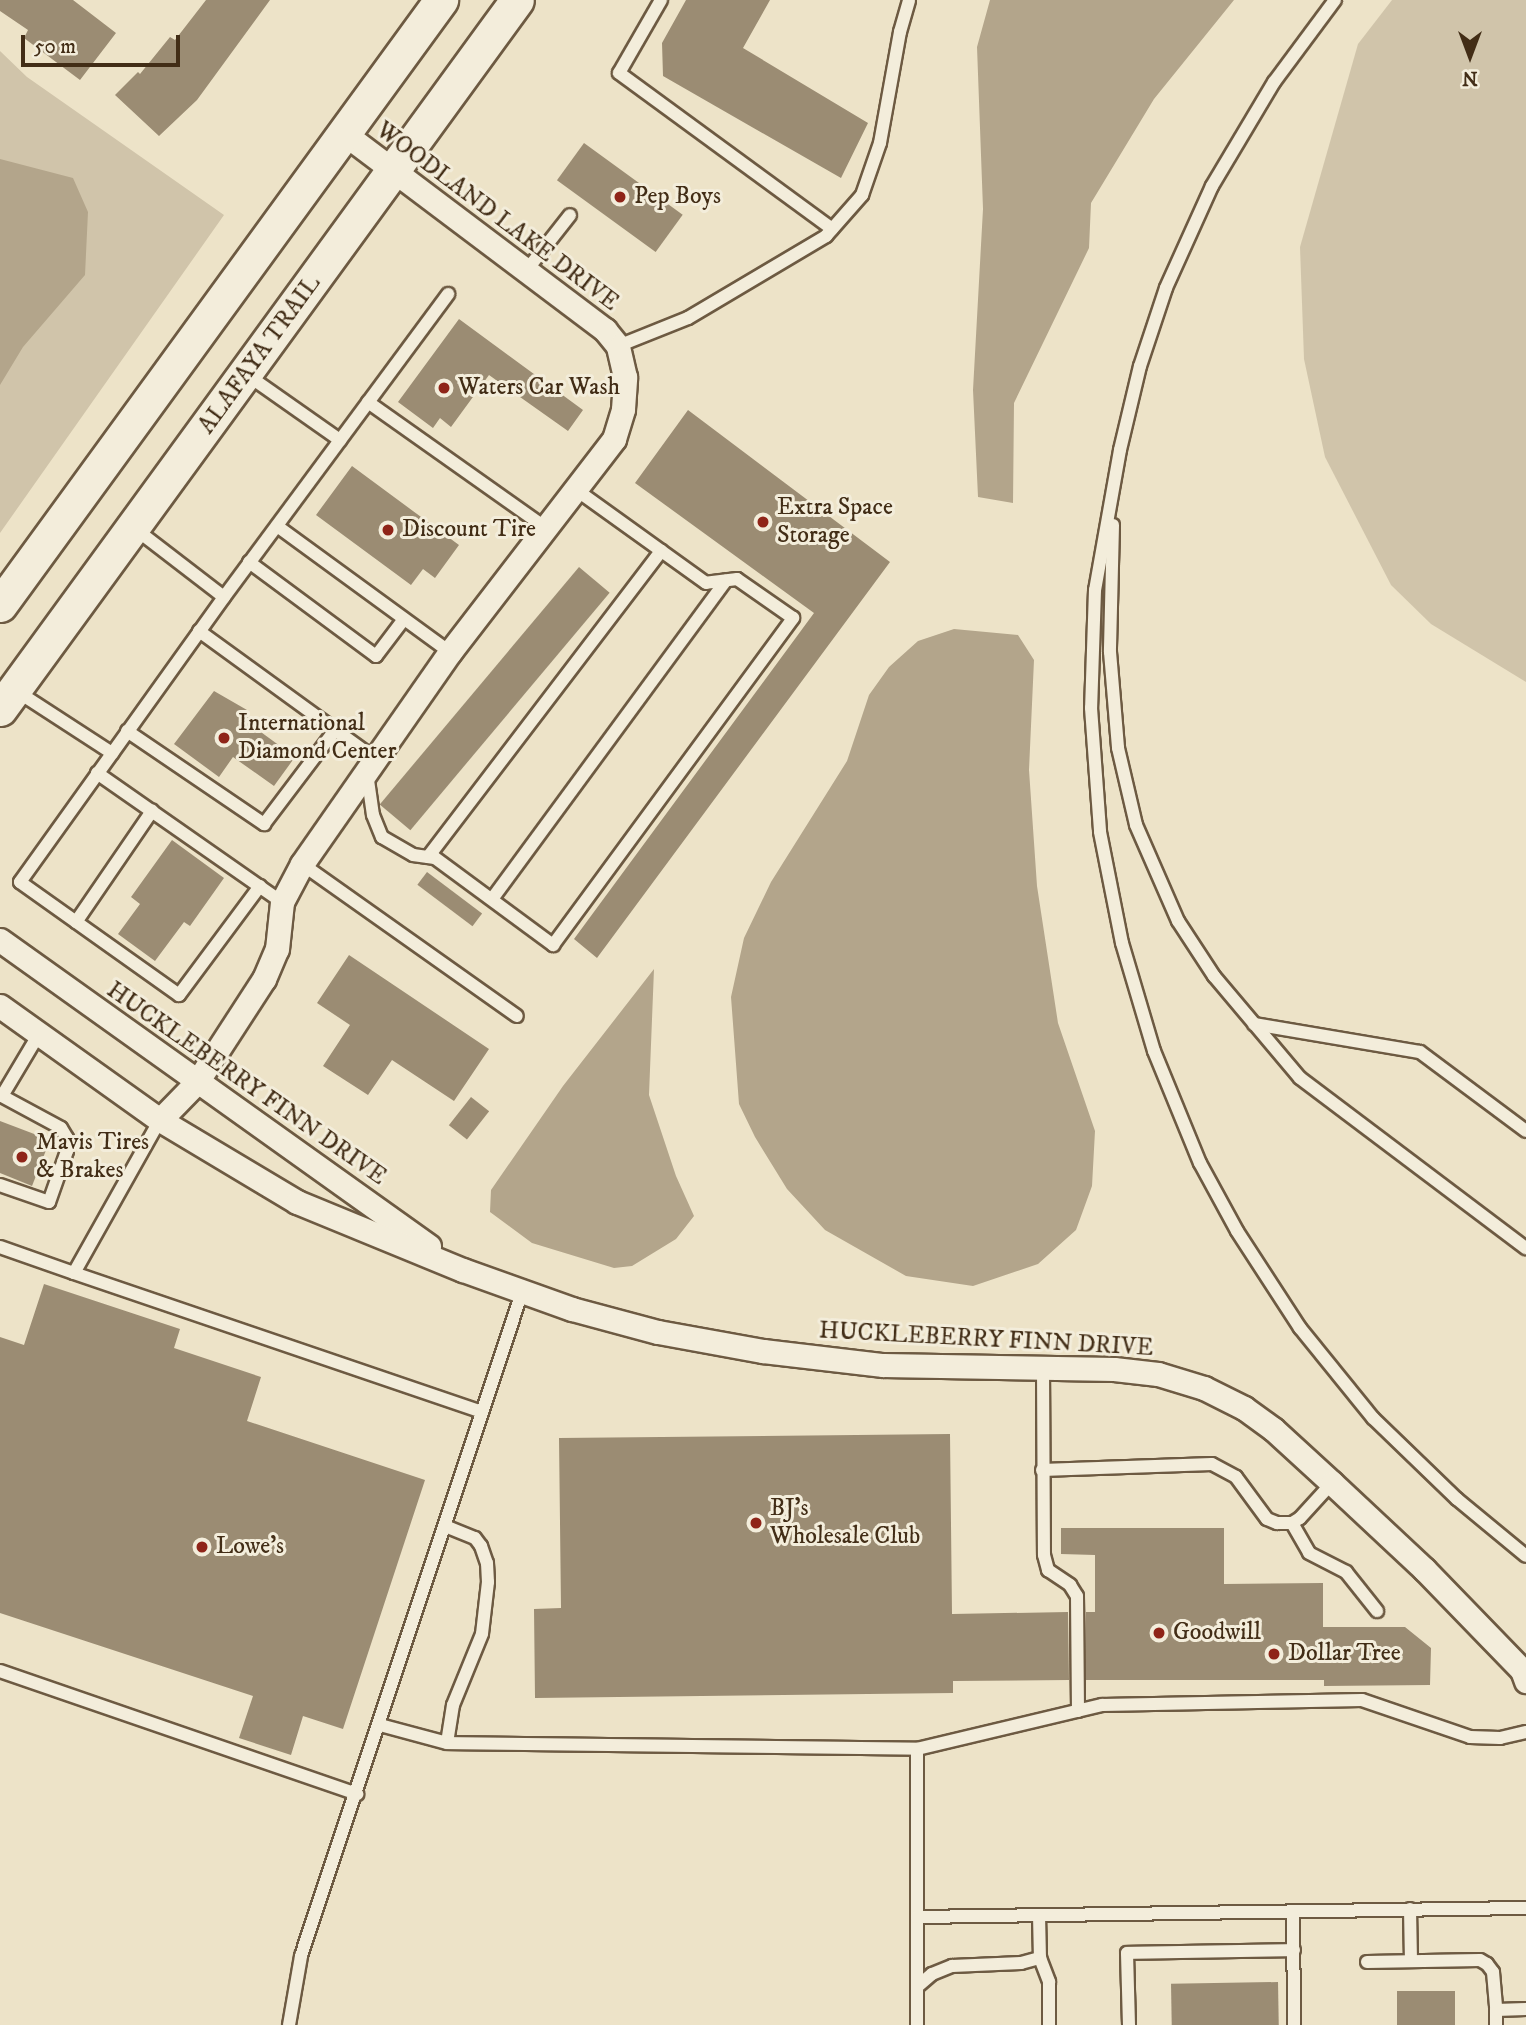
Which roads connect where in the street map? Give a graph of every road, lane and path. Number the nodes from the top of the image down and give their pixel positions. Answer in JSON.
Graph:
{"nodes":[{"id":1,"x":441,"y":0,"type":"edge"},
{"id":2,"x":517,"y":0,"type":"edge"},
{"id":3,"x":661,"y":0,"type":"edge"},
{"id":4,"x":908,"y":0,"type":"edge"},
{"id":5,"x":1335,"y":0,"type":"edge"},
{"id":6,"x":344,"y":133,"type":"junction"},
{"id":7,"x":394,"y":172,"type":"junction"},
{"id":8,"x":570,"y":215,"type":"dead end"},
{"id":9,"x":832,"y":229,"type":"junction"},
{"id":10,"x":526,"y":271,"type":"junction"},
{"id":11,"x":448,"y":293,"type":"dead end"},
{"id":12,"x":618,"y":346,"type":"junction"},
{"id":13,"x":246,"y":374,"type":"junction"},
{"id":14,"x":368,"y":402,"type":"junction"},
{"id":15,"x":340,"y":440,"type":"junction"},
{"id":16,"x":1114,"y":479,"type":"junction"},
{"id":17,"x":575,"y":489,"type":"junction"},
{"id":18,"x":276,"y":526,"type":"junction"},
{"id":19,"x":133,"y":528,"type":"junction"},
{"id":20,"x":546,"y":528,"type":"junction"},
{"id":21,"x":661,"y":551,"type":"junction"},
{"id":22,"x":249,"y":562,"type":"junction"},
{"id":23,"x":726,"y":581,"type":"junction"},
{"id":24,"x":224,"y":597,"type":"junction"},
{"id":25,"x":0,"y":605,"type":"edge"},
{"id":26,"x":404,"y":619,"type":"junction"},
{"id":27,"x":199,"y":631,"type":"junction"},
{"id":28,"x":450,"y":652,"type":"junction"},
{"id":29,"x":7,"y":699,"type":"edge"},
{"id":30,"x":335,"y":730,"type":"junction"},
{"id":31,"x":127,"y":731,"type":"junction"},
{"id":32,"x":112,"y":753,"type":"junction"},
{"id":33,"x":371,"y":763,"type":"junction"},
{"id":34,"x":97,"y":773,"type":"junction"},
{"id":35,"x":152,"y":811,"type":"junction"},
{"id":36,"x":428,"y":857,"type":"junction"},
{"id":37,"x":302,"y":864,"type":"junction"},
{"id":38,"x":260,"y":886,"type":"junction"},
{"id":39,"x":492,"y":900,"type":"junction"},
{"id":40,"x":282,"y":902,"type":"junction"},
{"id":41,"x":76,"y":922,"type":"junction"},
{"id":42,"x":0,"y":940,"type":"edge"},
{"id":43,"x":0,"y":1006,"type":"edge"},
{"id":44,"x":517,"y":1016,"type":"dead end"},
{"id":45,"x":1254,"y":1024,"type":"junction"},
{"id":46,"x":39,"y":1034,"type":"junction"},
{"id":47,"x":197,"y":1082,"type":"junction"},
{"id":48,"x":1,"y":1095,"type":"edge"},
{"id":49,"x":160,"y":1120,"type":"junction"},
{"id":50,"x":1526,"y":1131,"type":"edge"},
{"id":51,"x":0,"y":1185,"type":"edge"},
{"id":52,"x":0,"y":1247,"type":"edge"},
{"id":53,"x":1526,"y":1248,"type":"edge"},
{"id":54,"x":463,"y":1270,"type":"junction"},
{"id":55,"x":74,"y":1273,"type":"junction"},
{"id":56,"x":522,"y":1292,"type":"junction"},
{"id":57,"x":1043,"y":1368,"type":"junction"},
{"id":58,"x":482,"y":1412,"type":"junction"},
{"id":59,"x":1042,"y":1470,"type":"junction"},
{"id":60,"x":1332,"y":1483,"type":"junction"},
{"id":61,"x":1292,"y":1523,"type":"junction"},
{"id":62,"x":445,"y":1526,"type":"junction"},
{"id":63,"x":1526,"y":1556,"type":"edge"},
{"id":64,"x":1377,"y":1611,"type":"dead end"},
{"id":65,"x":0,"y":1671,"type":"edge"},
{"id":66,"x":1526,"y":1681,"type":"edge"},
{"id":67,"x":1078,"y":1711,"type":"junction"},
{"id":68,"x":380,"y":1725,"type":"junction"},
{"id":69,"x":1526,"y":1732,"type":"edge"},
{"id":70,"x":447,"y":1743,"type":"junction"},
{"id":71,"x":917,"y":1749,"type":"junction"},
{"id":72,"x":357,"y":1794,"type":"junction"},
{"id":73,"x":1526,"y":1908,"type":"edge"},
{"id":74,"x":1410,"y":1909,"type":"junction"},
{"id":75,"x":1293,"y":1911,"type":"junction"},
{"id":76,"x":1040,"y":1915,"type":"junction"},
{"id":77,"x":917,"y":1917,"type":"junction"},
{"id":78,"x":1294,"y":1950,"type":"junction"},
{"id":79,"x":1040,"y":1958,"type":"junction"},
{"id":80,"x":1411,"y":1961,"type":"junction"},
{"id":81,"x":1367,"y":1962,"type":"dead end"},
{"id":82,"x":917,"y":1987,"type":"junction"},
{"id":83,"x":1526,"y":2009,"type":"edge"},
{"id":84,"x":1496,"y":2010,"type":"junction"},
{"id":85,"x":289,"y":2025,"type":"edge"},
{"id":86,"x":917,"y":2025,"type":"edge"},
{"id":87,"x":1049,"y":2025,"type":"edge"},
{"id":88,"x":1129,"y":2025,"type":"edge"},
{"id":89,"x":1294,"y":2025,"type":"edge"},
{"id":90,"x":1496,"y":2025,"type":"edge"}],
"edges":[{"from":1,"to":6,"type":"main road"},
{"from":2,"to":7,"type":"main road","name":"ALAFAYA TRAIL"},
{"from":3,"to":9,"type":"lane"},
{"from":4,"to":9,"type":"lane"},
{"from":5,"to":16,"type":"lane"},
{"from":6,"to":7,"type":"street","name":"WOODLAND LAKE DRIVE"},
{"from":6,"to":25,"type":"main road"},
{"from":7,"to":10,"type":"street","name":"WOODLAND LAKE DRIVE"},
{"from":7,"to":13,"type":"main road","name":"ALAFAYA TRAIL"},
{"from":8,"to":10,"type":"lane"},
{"from":9,"to":12,"type":"lane"},
{"from":10,"to":12,"type":"street","name":"WOODLAND LAKE DRIVE"},
{"from":11,"to":14,"type":"lane"},
{"from":12,"to":17,"type":"street","name":"WOODLAND LAKE DRIVE"},
{"from":13,"to":15,"type":"lane"},
{"from":13,"to":19,"type":"main road","name":"ALAFAYA TRAIL"},
{"from":14,"to":15,"type":"lane"},
{"from":14,"to":20,"type":"lane"},
{"from":15,"to":18,"type":"lane"},
{"from":16,"to":45,"type":"lane"},
{"from":16,"to":63,"type":"lane"},
{"from":17,"to":20,"type":"street","name":"WOODLAND LAKE DRIVE"},
{"from":17,"to":21,"type":"lane"},
{"from":18,"to":22,"type":"lane"},
{"from":18,"to":26,"type":"lane"},
{"from":19,"to":24,"type":"lane"},
{"from":19,"to":29,"type":"main road","name":"ALAFAYA TRAIL"},
{"from":20,"to":28,"type":"street","name":"WOODLAND LAKE DRIVE"},
{"from":21,"to":23,"type":"lane"},
{"from":21,"to":36,"type":"lane"},
{"from":22,"to":24,"type":"lane"},
{"from":22,"to":26,"type":"lane"},
{"from":23,"to":39,"type":"lane"},
{"from":23,"to":39,"type":"lane"},
{"from":24,"to":27,"type":"lane"},
{"from":26,"to":28,"type":"lane"},
{"from":27,"to":30,"type":"lane"},
{"from":27,"to":31,"type":"lane"},
{"from":28,"to":33,"type":"street","name":"WOODLAND LAKE DRIVE"},
{"from":29,"to":32,"type":"lane"},
{"from":30,"to":31,"type":"lane"},
{"from":30,"to":33,"type":"lane"},
{"from":31,"to":32,"type":"lane"},
{"from":32,"to":34,"type":"lane"},
{"from":33,"to":36,"type":"lane"},
{"from":33,"to":37,"type":"street","name":"WOODLAND LAKE DRIVE"},
{"from":34,"to":35,"type":"lane"},
{"from":34,"to":41,"type":"lane"},
{"from":35,"to":38,"type":"lane"},
{"from":35,"to":41,"type":"lane"},
{"from":36,"to":39,"type":"lane"},
{"from":37,"to":40,"type":"street","name":"WOODLAND LAKE DRIVE"},
{"from":37,"to":44,"type":"lane"},
{"from":38,"to":40,"type":"lane"},
{"from":38,"to":41,"type":"lane"},
{"from":40,"to":47,"type":"street","name":"WOODLAND LAKE DRIVE"},
{"from":42,"to":47,"type":"street","name":"HUCKLEBERRY FINN DRIVE"},
{"from":43,"to":46,"type":"street","name":"HUCKLEBERRY FINN DRIVE"},
{"from":45,"to":50,"type":"lane"},
{"from":45,"to":53,"type":"lane"},
{"from":46,"to":48,"type":"lane"},
{"from":46,"to":49,"type":"street","name":"HUCKLEBERRY FINN DRIVE"},
{"from":47,"to":49,"type":"street","name":"WOODLAND LAKE DRIVE"},
{"from":47,"to":54,"type":"street","name":"HUCKLEBERRY FINN DRIVE"},
{"from":48,"to":51,"type":"lane"},
{"from":49,"to":54,"type":"street","name":"HUCKLEBERRY FINN DRIVE"},
{"from":49,"to":55,"type":"lane"},
{"from":52,"to":55,"type":"lane"},
{"from":54,"to":56,"type":"street","name":"HUCKLEBERRY FINN DRIVE"},
{"from":55,"to":58,"type":"lane"},
{"from":56,"to":57,"type":"street","name":"HUCKLEBERRY FINN DRIVE"},
{"from":56,"to":58,"type":"lane"},
{"from":57,"to":59,"type":"lane"},
{"from":57,"to":60,"type":"street","name":"HUCKLEBERRY FINN DRIVE"},
{"from":58,"to":62,"type":"lane"},
{"from":59,"to":61,"type":"lane"},
{"from":59,"to":67,"type":"lane"},
{"from":60,"to":61,"type":"lane"},
{"from":60,"to":66,"type":"street","name":"HUCKLEBERRY FINN DRIVE"},
{"from":61,"to":64,"type":"lane"},
{"from":62,"to":68,"type":"lane"},
{"from":62,"to":70,"type":"lane"},
{"from":65,"to":72,"type":"lane"},
{"from":67,"to":69,"type":"lane"},
{"from":67,"to":71,"type":"lane"},
{"from":68,"to":70,"type":"lane"},
{"from":68,"to":72,"type":"lane"},
{"from":70,"to":71,"type":"lane"},
{"from":71,"to":77,"type":"lane"},
{"from":72,"to":85,"type":"lane"},
{"from":73,"to":74,"type":"lane"},
{"from":74,"to":75,"type":"lane"},
{"from":74,"to":80,"type":"lane"},
{"from":75,"to":76,"type":"lane"},
{"from":75,"to":78,"type":"lane"},
{"from":76,"to":77,"type":"lane"},
{"from":76,"to":79,"type":"lane"},
{"from":77,"to":82,"type":"lane"},
{"from":78,"to":88,"type":"lane"},
{"from":78,"to":89,"type":"lane"},
{"from":79,"to":82,"type":"lane"},
{"from":79,"to":87,"type":"lane"},
{"from":80,"to":81,"type":"lane"},
{"from":80,"to":84,"type":"lane"},
{"from":82,"to":86,"type":"lane"},
{"from":83,"to":84,"type":"lane"},
{"from":84,"to":90,"type":"lane"}]}
